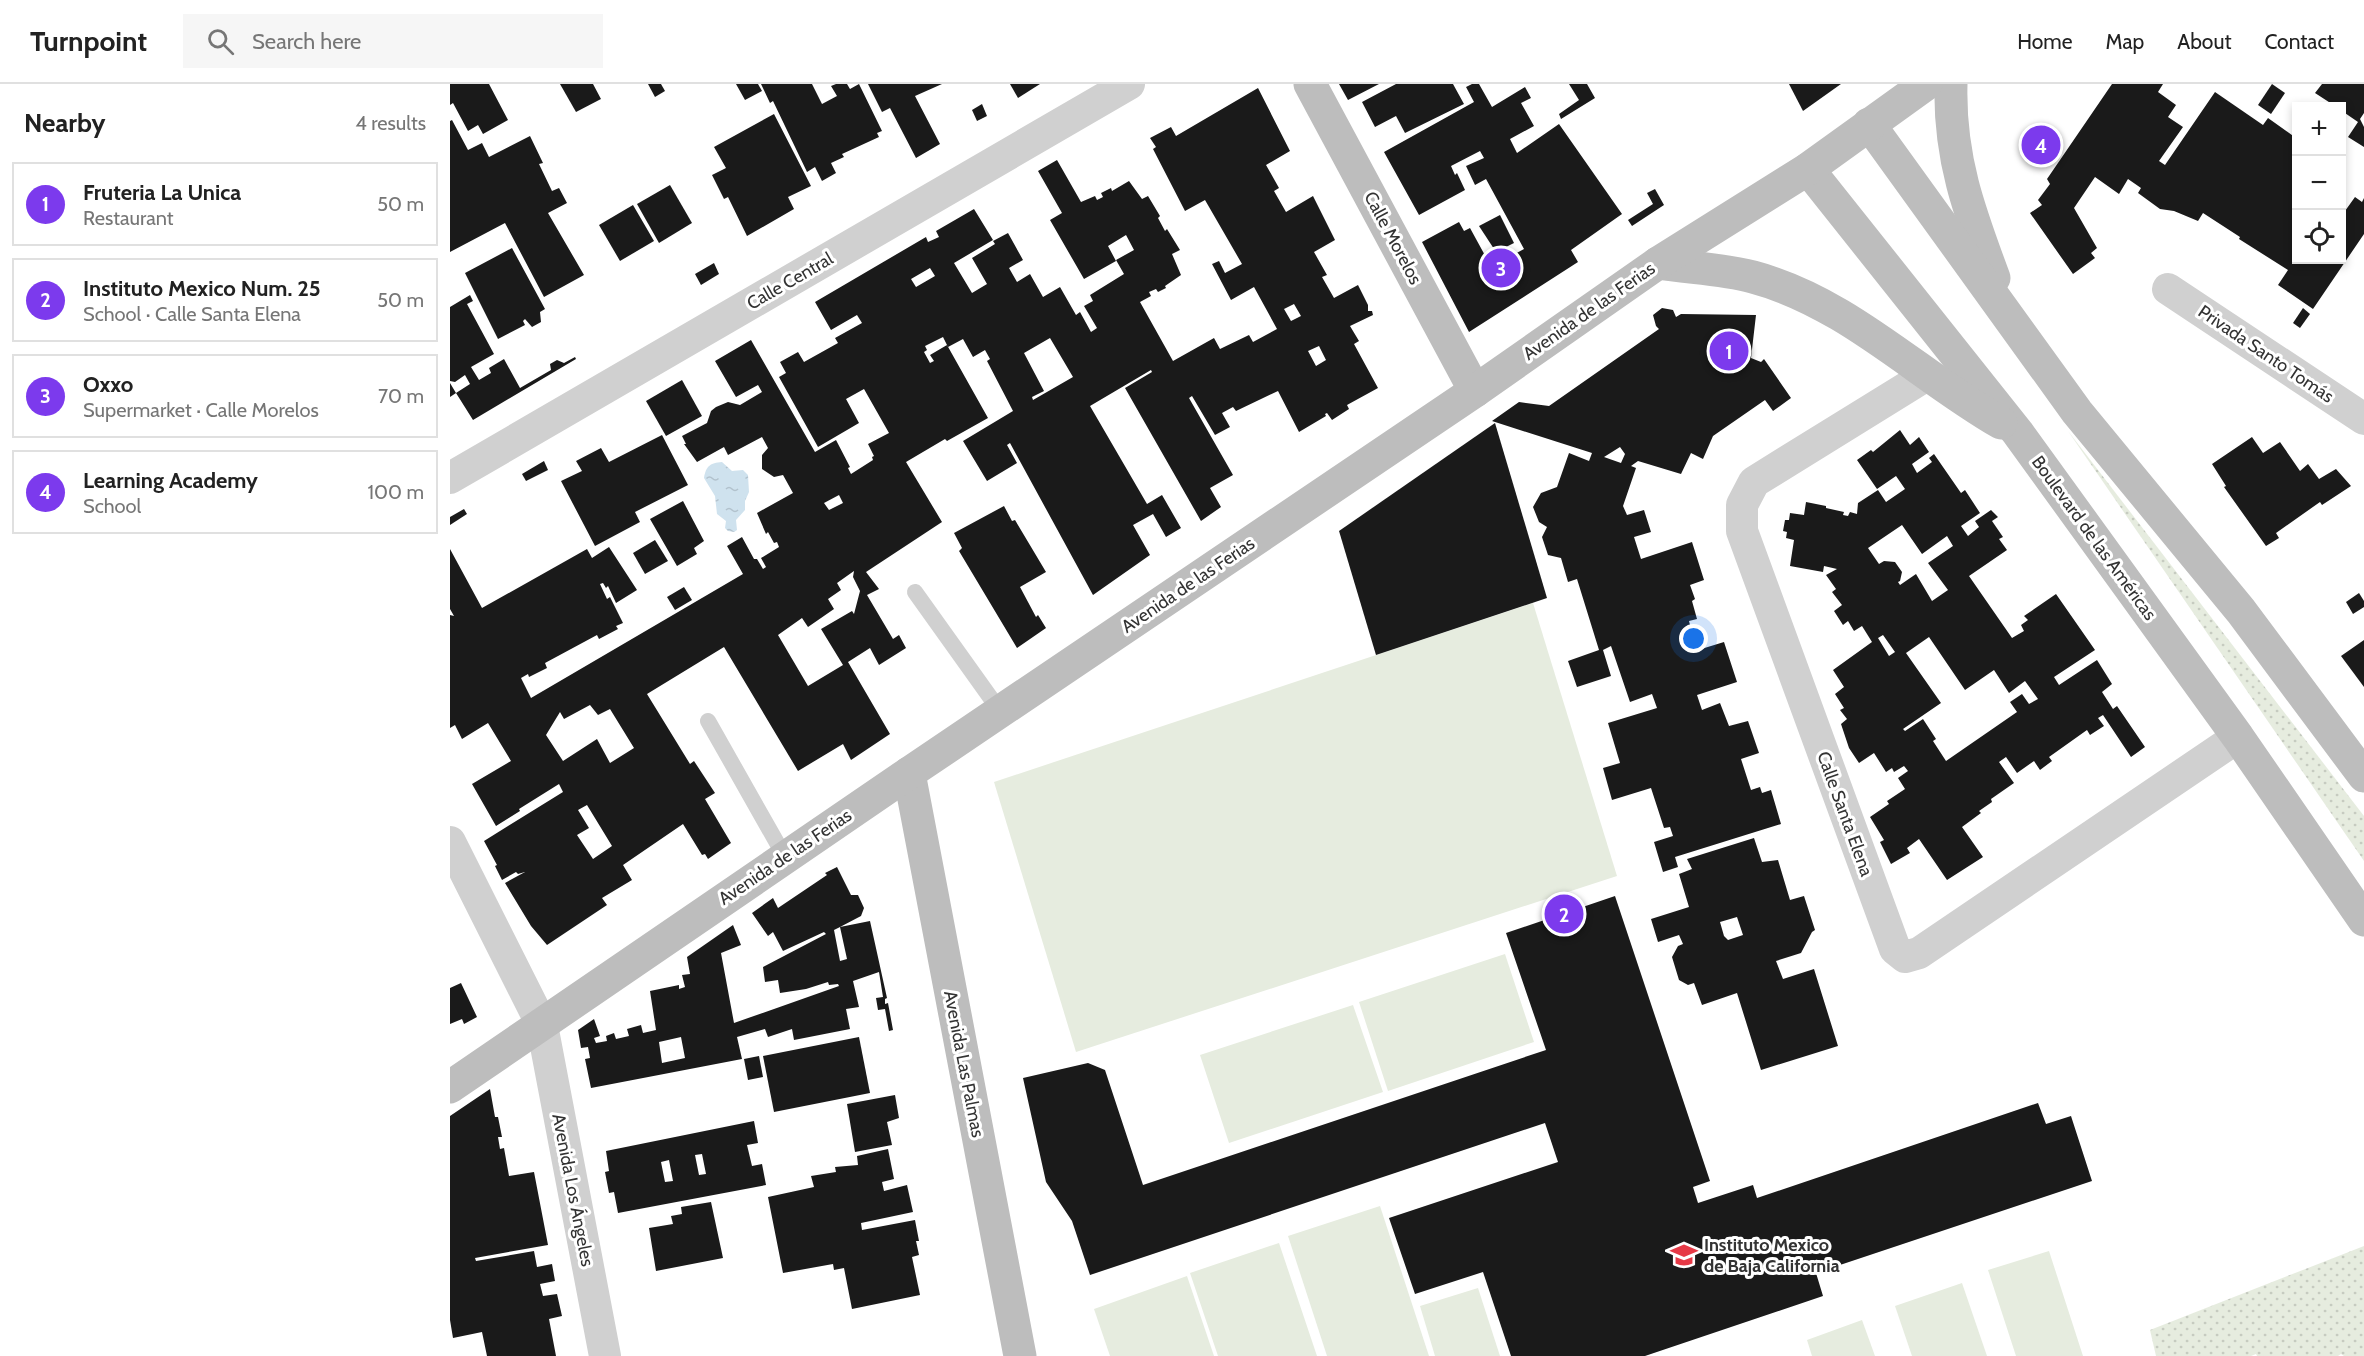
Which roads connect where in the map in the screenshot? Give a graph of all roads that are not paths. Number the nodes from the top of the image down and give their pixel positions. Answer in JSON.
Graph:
{"nodes":[{"id":1,"x":1129,"y":84,"type":"edge"},
{"id":2,"x":1311,"y":84,"type":"edge"},
{"id":3,"x":1926,"y":84,"type":"edge"},
{"id":4,"x":1951,"y":84,"type":"edge"},
{"id":5,"x":1869,"y":124,"type":"junction"},
{"id":6,"x":1808,"y":169,"type":"junction"},
{"id":7,"x":1658,"y":263,"type":"junction"},
{"id":8,"x":2168,"y":289,"type":"dead end"},
{"id":9,"x":2009,"y":317,"type":"junction"},
{"id":10,"x":1928,"y":375,"type":"junction"},
{"id":11,"x":1475,"y":391,"type":"junction"},
{"id":12,"x":2364,"y":420,"type":"edge"},
{"id":13,"x":2018,"y":433,"type":"junction"},
{"id":14,"x":450,"y":478,"type":"edge"},
{"id":15,"x":915,"y":591,"type":"dead end"},
{"id":16,"x":999,"y":711,"type":"junction"},
{"id":17,"x":708,"y":721,"type":"dead end"},
{"id":18,"x":2238,"y":737,"type":"junction"},
{"id":19,"x":909,"y":772,"type":"junction"},
{"id":20,"x":2364,"y":776,"type":"edge"},
{"id":21,"x":450,"y":842,"type":"edge"},
{"id":22,"x":785,"y":857,"type":"junction"},
{"id":23,"x":2364,"y":920,"type":"edge"},
{"id":24,"x":542,"y":1024,"type":"junction"},
{"id":25,"x":450,"y":1087,"type":"edge"},
{"id":26,"x":605,"y":1356,"type":"edge"},
{"id":27,"x":1020,"y":1356,"type":"edge"}],
"edges":[{"from":1,"to":14,"type":"street","name":"Calle Central"},
{"from":2,"to":11,"type":"main road","name":"Calle Morelos"},
{"from":3,"to":5,"type":"main road","name":"Avenida de las Ferias"},
{"from":4,"to":9,"type":"main road"},
{"from":5,"to":6,"type":"main road","name":"Avenida de las Ferias"},
{"from":5,"to":9,"type":"main road"},
{"from":6,"to":7,"type":"main road","name":"Avenida de las Ferias"},
{"from":6,"to":13,"type":"main road","name":"Boulevard de las Américas"},
{"from":7,"to":10,"type":"main road"},
{"from":7,"to":11,"type":"main road","name":"Avenida de las Ferias"},
{"from":8,"to":12,"type":"street","name":"Privada Santo Tomás"},
{"from":9,"to":20,"type":"main road"},
{"from":10,"to":13,"type":"main road"},
{"from":10,"to":18,"type":"street","name":"Calle Santa Elena"},
{"from":11,"to":16,"type":"main road","name":"Avenida de las Ferias"},
{"from":13,"to":18,"type":"main road","name":"Boulevard de las Américas"},
{"from":15,"to":16,"type":"lane"},
{"from":16,"to":19,"type":"main road","name":"Avenida de las Ferias"},
{"from":17,"to":22,"type":"lane"},
{"from":18,"to":23,"type":"main road","name":"Boulevard de las Américas"},
{"from":19,"to":22,"type":"main road","name":"Avenida de las Ferias"},
{"from":19,"to":27,"type":"main road","name":"Avenida Las Palmas"},
{"from":21,"to":24,"type":"street","name":"Avenida Los Ángeles"},
{"from":22,"to":24,"type":"main road","name":"Avenida de las Ferias"},
{"from":24,"to":25,"type":"main road","name":"Avenida de las Ferias"},
{"from":24,"to":26,"type":"street","name":"Avenida Los Ángeles"}]}
